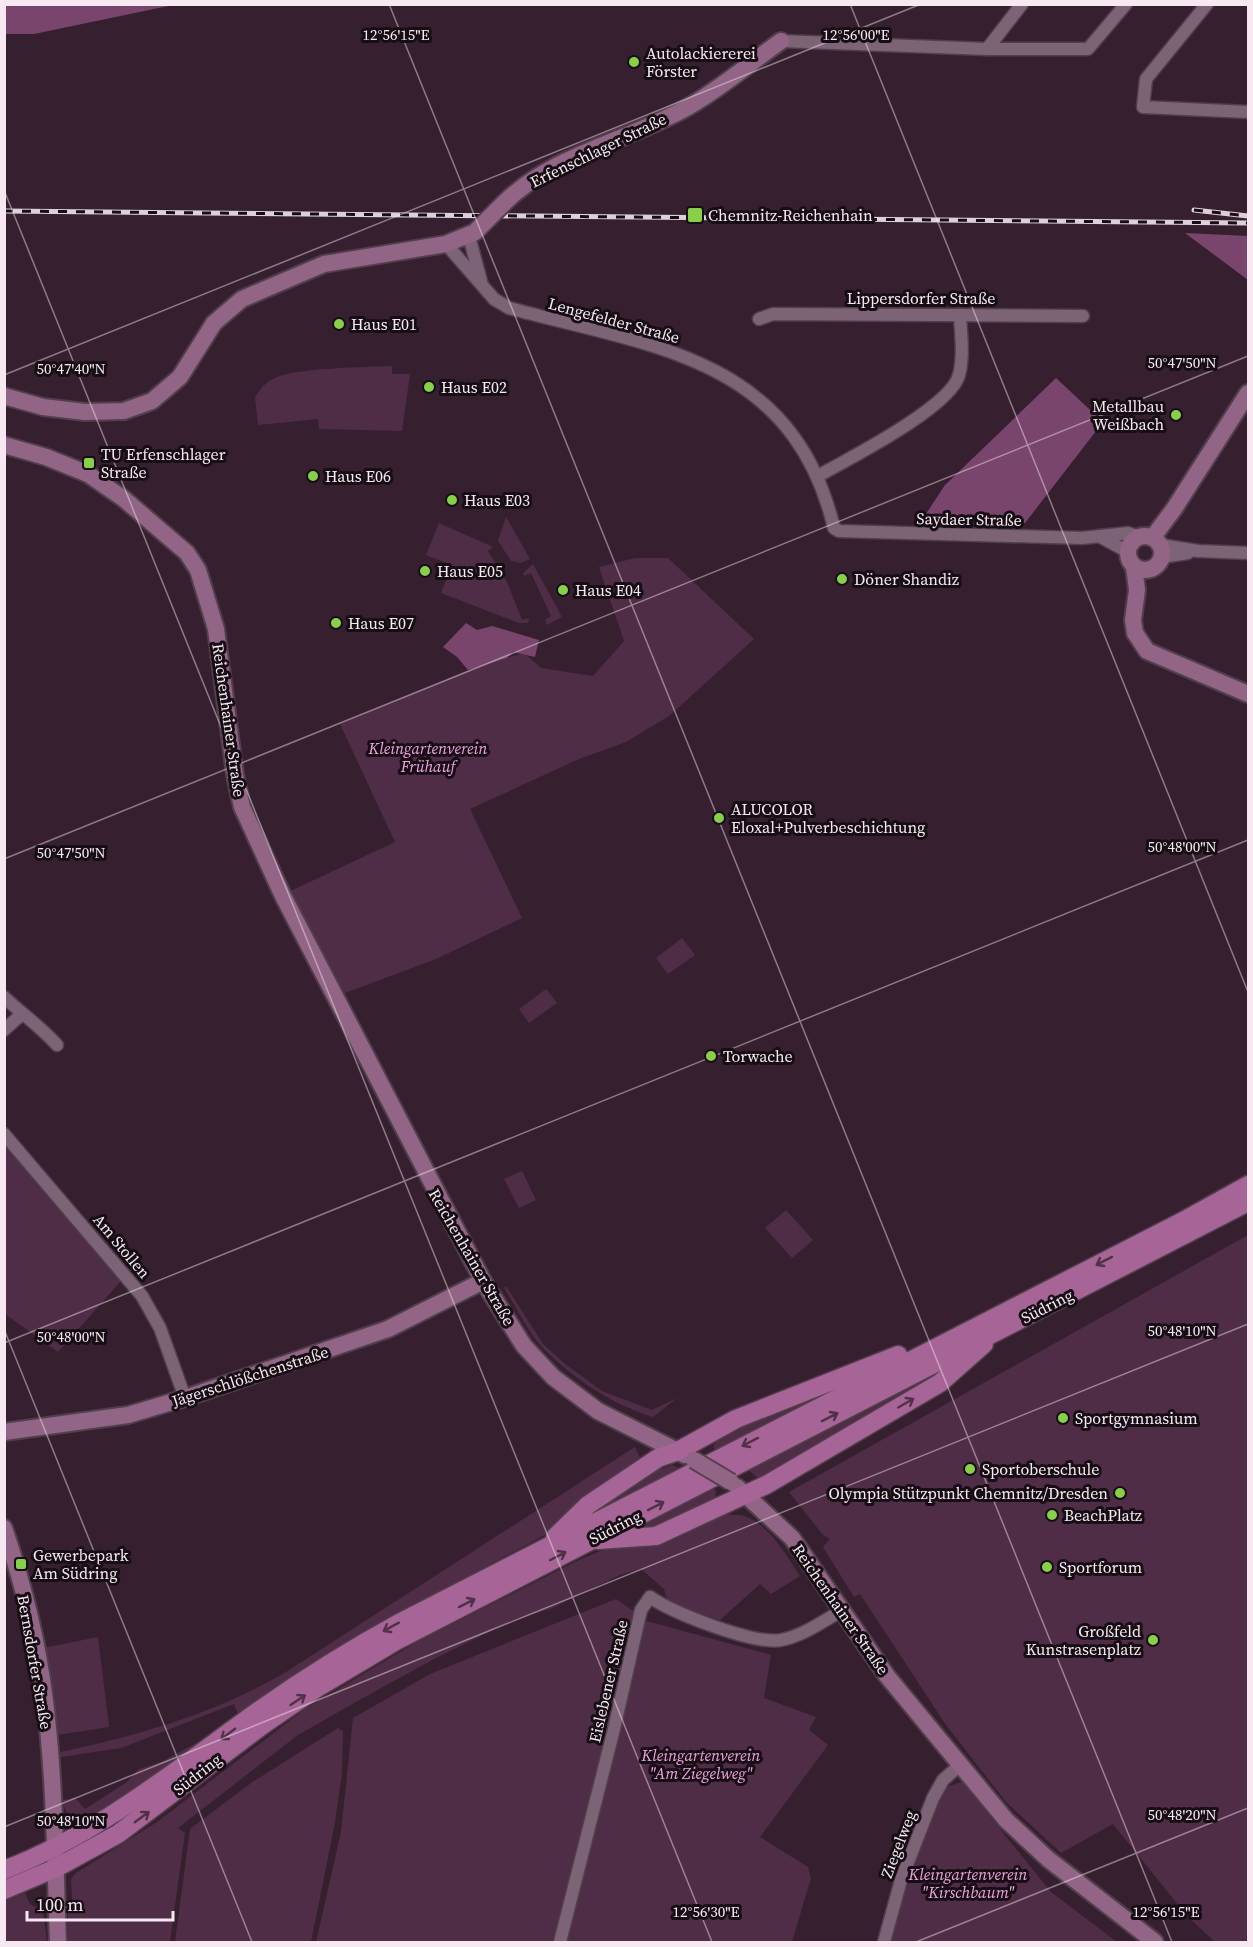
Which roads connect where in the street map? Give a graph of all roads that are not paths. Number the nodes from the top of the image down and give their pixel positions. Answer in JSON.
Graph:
{"nodes":[{"id":1,"x":1022,"y":4,"type":"edge"},
{"id":2,"x":1126,"y":4,"type":"edge"},
{"id":3,"x":1208,"y":4,"type":"edge"},
{"id":4,"x":781,"y":41,"type":"joint"},
{"id":5,"x":987,"y":49,"type":"junction"},
{"id":6,"x":1248,"y":112,"type":"edge"},
{"id":7,"x":472,"y":234,"type":"junction"},
{"id":8,"x":446,"y":244,"type":"junction"},
{"id":9,"x":481,"y":283,"type":"junction"},
{"id":10,"x":960,"y":315,"type":"junction"},
{"id":11,"x":1083,"y":316,"type":"dead end"},
{"id":12,"x":759,"y":320,"type":"dead end"},
{"id":13,"x":1248,"y":393,"type":"edge"},
{"id":14,"x":4,"y":396,"type":"edge"},
{"id":15,"x":4,"y":446,"type":"edge"},
{"id":16,"x":818,"y":476,"type":"junction"},
{"id":17,"x":839,"y":531,"type":"joint"},
{"id":18,"x":1099,"y":536,"type":"junction"},
{"id":19,"x":1155,"y":544,"type":"junction"},
{"id":20,"x":1248,"y":553,"type":"edge"},
{"id":21,"x":1136,"y":563,"type":"junction"},
{"id":22,"x":1248,"y":694,"type":"edge"},
{"id":23,"x":4,"y":997,"type":"edge"},
{"id":24,"x":22,"y":1014,"type":"junction"},
{"id":25,"x":4,"y":1030,"type":"edge"},
{"id":26,"x":57,"y":1045,"type":"dead end"},
{"id":27,"x":4,"y":1134,"type":"edge"},
{"id":28,"x":1248,"y":1185,"type":"edge"},
{"id":29,"x":1248,"y":1202,"type":"edge"},
{"id":30,"x":483,"y":1281,"type":"junction"},
{"id":31,"x":1001,"y":1329,"type":"junction"},
{"id":32,"x":951,"y":1338,"type":"junction"},
{"id":33,"x":185,"y":1398,"type":"junction"},
{"id":34,"x":4,"y":1432,"type":"edge"},
{"id":35,"x":686,"y":1455,"type":"junction"},
{"id":36,"x":738,"y":1488,"type":"junction"},
{"id":37,"x":4,"y":1528,"type":"edge"},
{"id":38,"x":586,"y":1542,"type":"junction"},
{"id":39,"x":540,"y":1550,"type":"junction"},
{"id":40,"x":843,"y":1610,"type":"junction"},
{"id":41,"x":959,"y":1766,"type":"junction"},
{"id":42,"x":55,"y":1848,"type":"junction"},
{"id":43,"x":56,"y":1868,"type":"junction"},
{"id":44,"x":4,"y":1870,"type":"edge"},
{"id":45,"x":4,"y":1890,"type":"edge"},
{"id":46,"x":58,"y":1942,"type":"edge"},
{"id":47,"x":560,"y":1942,"type":"edge"},
{"id":48,"x":884,"y":1942,"type":"edge"},
{"id":49,"x":1155,"y":1942,"type":"edge"}],
"edges":[{"from":1,"to":5,"type":"street"},
{"from":2,"to":5,"type":"street"},
{"from":3,"to":6,"type":"street"},
{"from":4,"to":5,"type":"street"},
{"from":4,"to":7,"type":"main road","name":"Erfenschlager Straße","bridge":true},
{"from":7,"to":8,"type":"main road","name":"Erfenschlager Straße"},
{"from":7,"to":9,"type":"street"},
{"from":8,"to":9,"type":"street","name":"Lengefelder Straße"},
{"from":8,"to":14,"type":"main road","name":"Erfenschlager Straße"},
{"from":9,"to":16,"type":"street","name":"Lengefelder Straße"},
{"from":10,"to":11,"type":"street","name":"Lippersdorfer Straße"},
{"from":10,"to":12,"type":"street","name":"Lippersdorfer Straße"},
{"from":10,"to":16,"type":"street"},
{"from":13,"to":19,"type":"main road"},
{"from":15,"to":30,"type":"main road","name":"Reichenhainer Straße"},
{"from":16,"to":17,"type":"street","name":"Lengefelder Straße"},
{"from":17,"to":18,"type":"street","name":"Saydaer Straße"},
{"from":18,"to":19,"type":"street","name":"Saydaer Straße"},
{"from":18,"to":21,"type":"street"},
{"from":19,"to":20,"type":"street","name":"Saydaer Straße"},
{"from":19,"to":21,"type":"main road"},
{"from":19,"to":21,"type":"main road"},
{"from":21,"to":22,"type":"main road"},
{"from":23,"to":24,"type":"street"},
{"from":24,"to":25,"type":"street"},
{"from":24,"to":26,"type":"street"},
{"from":27,"to":33,"type":"street","name":"Am Stollen"},
{"from":28,"to":32,"type":"main road","name":"Südring","one_way":true},
{"from":29,"to":31,"type":"main road","name":"Südring"},
{"from":30,"to":33,"type":"main road","name":"Jägerschlößchenstraße"},
{"from":30,"to":35,"type":"main road","name":"Reichenhainer Straße"},
{"from":36,"to":31,"type":"main road","one_way":true},
{"from":38,"to":31,"type":"main road","name":"Südring","one_way":true},
{"from":32,"to":35,"type":"main road"},
{"from":32,"to":39,"type":"main road","name":"Südring","one_way":true},
{"from":33,"to":34,"type":"main road","name":"Jägerschlößchenstraße"},
{"from":35,"to":36,"type":"main road","name":"Reichenhainer Straße","bridge":true},
{"from":35,"to":39,"type":"main road"},
{"from":36,"to":38,"type":"main road"},
{"from":36,"to":40,"type":"main road","name":"Reichenhainer Straße"},
{"from":37,"to":42,"type":"main road","name":"Bernsdorfer Straße"},
{"from":43,"to":38,"type":"main road","name":"Südring","one_way":true},
{"from":39,"to":42,"type":"main road","name":"Südring","one_way":true},
{"from":40,"to":41,"type":"main road","name":"Reichenhainer Straße"},
{"from":40,"to":47,"type":"street","name":"Eislebener Straße"},
{"from":41,"to":48,"type":"street","name":"Ziegelweg"},
{"from":41,"to":49,"type":"main road","name":"Reichenhainer Straße"},
{"from":42,"to":43,"type":"main road","name":"Bernsdorfer Straße"},
{"from":42,"to":44,"type":"main road","name":"Südring"},
{"from":43,"to":45,"type":"main road","name":"Südring"},
{"from":43,"to":46,"type":"main road","name":"Bernsdorfer Straße"}]}
